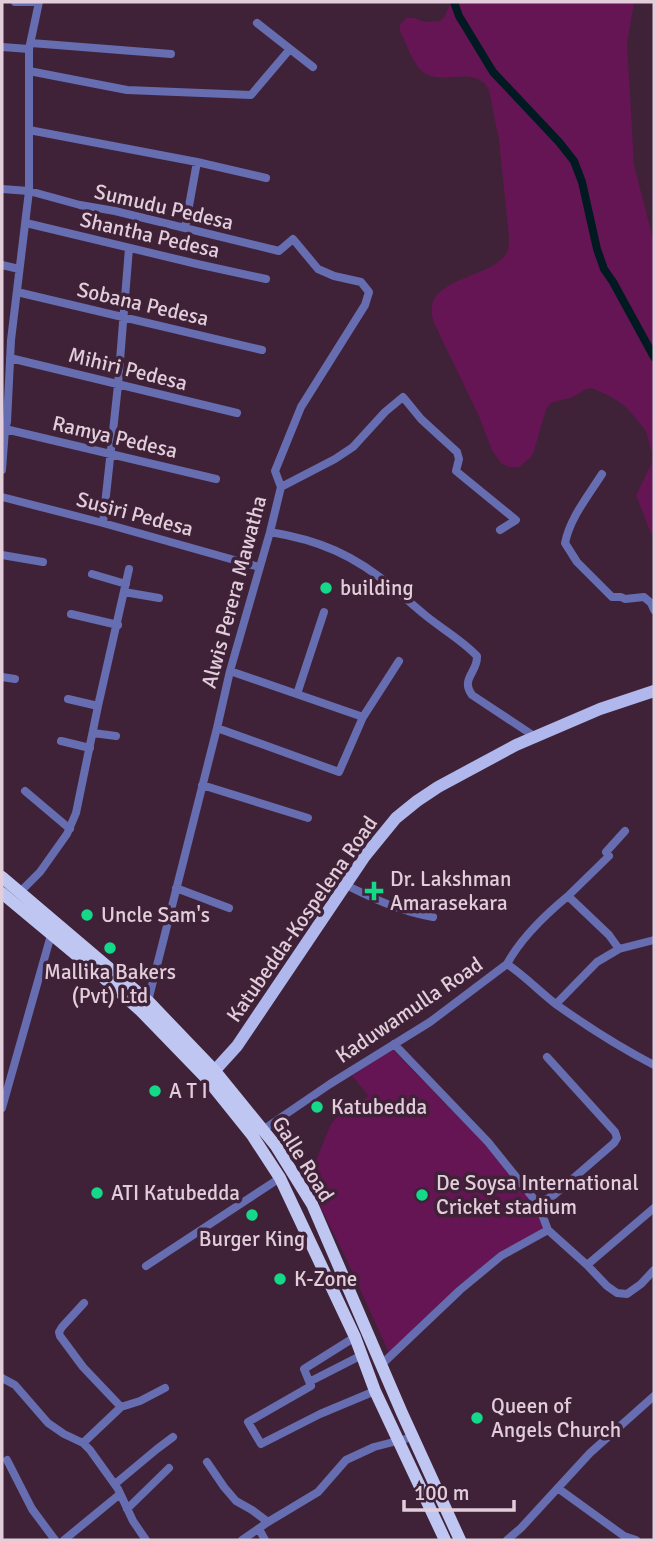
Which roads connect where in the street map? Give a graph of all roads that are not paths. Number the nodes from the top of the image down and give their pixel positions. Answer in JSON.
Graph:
{"nodes":[{"id":1,"x":15,"y":2,"type":"edge"},
{"id":2,"x":39,"y":2,"type":"edge"},
{"id":3,"x":257,"y":23,"type":"dead end"},
{"id":4,"x":30,"y":46,"type":"junction"},
{"id":5,"x":2,"y":47,"type":"edge"},
{"id":6,"x":290,"y":49,"type":"junction"},
{"id":7,"x":171,"y":54,"type":"dead end"},
{"id":8,"x":313,"y":67,"type":"dead end"},
{"id":9,"x":29,"y":71,"type":"junction"},
{"id":10,"x":29,"y":130,"type":"junction"},
{"id":11,"x":197,"y":162,"type":"junction"},
{"id":12,"x":265,"y":178,"type":"dead end"},
{"id":13,"x":2,"y":188,"type":"edge"},
{"id":14,"x":29,"y":191,"type":"junction"},
{"id":15,"x":26,"y":223,"type":"junction"},
{"id":16,"x":185,"y":229,"type":"junction"},
{"id":17,"x":129,"y":248,"type":"junction"},
{"id":18,"x":2,"y":265,"type":"edge"},
{"id":19,"x":19,"y":269,"type":"junction"},
{"id":20,"x":266,"y":279,"type":"dead end"},
{"id":21,"x":17,"y":292,"type":"junction"},
{"id":22,"x":123,"y":318,"type":"junction"},
{"id":23,"x":2,"y":338,"type":"edge"},
{"id":24,"x":11,"y":340,"type":"junction"},
{"id":25,"x":262,"y":350,"type":"dead end"},
{"id":26,"x":10,"y":358,"type":"junction"},
{"id":27,"x":118,"y":384,"type":"junction"},
{"id":28,"x":237,"y":413,"type":"dead end"},
{"id":29,"x":5,"y":424,"type":"edge"},
{"id":30,"x":109,"y":454,"type":"junction"},
{"id":31,"x":2,"y":470,"type":"edge"},
{"id":32,"x":602,"y":474,"type":"dead end"},
{"id":33,"x":216,"y":479,"type":"dead end"},
{"id":34,"x":281,"y":487,"type":"junction"},
{"id":35,"x":2,"y":497,"type":"edge"},
{"id":36,"x":103,"y":523,"type":"junction"},
{"id":37,"x":499,"y":530,"type":"dead end"},
{"id":38,"x":270,"y":532,"type":"junction"},
{"id":39,"x":2,"y":555,"type":"edge"},
{"id":40,"x":43,"y":562,"type":"dead end"},
{"id":41,"x":259,"y":567,"type":"junction"},
{"id":42,"x":129,"y":569,"type":"dead end"},
{"id":43,"x":92,"y":575,"type":"dead end"},
{"id":44,"x":125,"y":588,"type":"junction"},
{"id":45,"x":159,"y":598,"type":"dead end"},
{"id":46,"x":654,"y":610,"type":"edge"},
{"id":47,"x":324,"y":612,"type":"dead end"},
{"id":48,"x":71,"y":614,"type":"dead end"},
{"id":49,"x":118,"y":625,"type":"junction"},
{"id":50,"x":399,"y":660,"type":"dead end"},
{"id":51,"x":230,"y":671,"type":"junction"},
{"id":52,"x":2,"y":677,"type":"edge"},
{"id":53,"x":15,"y":678,"type":"dead end"},
{"id":54,"x":654,"y":691,"type":"edge"},
{"id":55,"x":297,"y":694,"type":"junction"},
{"id":56,"x":68,"y":699,"type":"dead end"},
{"id":57,"x":98,"y":706,"type":"junction"},
{"id":58,"x":363,"y":717,"type":"junction"},
{"id":59,"x":217,"y":728,"type":"junction"},
{"id":60,"x":93,"y":733,"type":"junction"},
{"id":61,"x":116,"y":736,"type":"dead end"},
{"id":62,"x":534,"y":736,"type":"junction"},
{"id":63,"x":61,"y":741,"type":"dead end"},
{"id":64,"x":90,"y":748,"type":"junction"},
{"id":65,"x":202,"y":785,"type":"junction"},
{"id":66,"x":24,"y":791,"type":"dead end"},
{"id":67,"x":308,"y":818,"type":"dead end"},
{"id":68,"x":70,"y":830,"type":"junction"},
{"id":69,"x":625,"y":831,"type":"dead end"},
{"id":70,"x":2,"y":877,"type":"edge"},
{"id":71,"x":346,"y":885,"type":"junction"},
{"id":72,"x":176,"y":888,"type":"junction"},
{"id":73,"x":20,"y":892,"type":"junction"},
{"id":74,"x":2,"y":893,"type":"edge"},
{"id":75,"x":568,"y":896,"type":"junction"},
{"id":76,"x":229,"y":908,"type":"dead end"},
{"id":77,"x":433,"y":917,"type":"dead end"},
{"id":78,"x":55,"y":930,"type":"junction"},
{"id":79,"x":654,"y":940,"type":"edge"},
{"id":80,"x":619,"y":949,"type":"junction"},
{"id":81,"x":507,"y":964,"type":"junction"},
{"id":82,"x":148,"y":1001,"type":"junction"},
{"id":83,"x":556,"y":1004,"type":"junction"},
{"id":84,"x":394,"y":1044,"type":"junction"},
{"id":85,"x":547,"y":1057,"type":"dead end"},
{"id":86,"x":654,"y":1065,"type":"edge"},
{"id":87,"x":211,"y":1075,"type":"junction"},
{"id":88,"x":2,"y":1108,"type":"edge"},
{"id":89,"x":264,"y":1129,"type":"junction"},
{"id":90,"x":280,"y":1178,"type":"junction"},
{"id":91,"x":538,"y":1204,"type":"junction"},
{"id":92,"x":654,"y":1208,"type":"edge"},
{"id":93,"x":548,"y":1230,"type":"junction"},
{"id":94,"x":587,"y":1265,"type":"junction"},
{"id":95,"x":146,"y":1266,"type":"dead end"},
{"id":96,"x":654,"y":1270,"type":"edge"},
{"id":97,"x":84,"y":1303,"type":"dead end"},
{"id":98,"x":361,"y":1344,"type":"junction"},
{"id":99,"x":381,"y":1365,"type":"junction"},
{"id":100,"x":2,"y":1378,"type":"edge"},
{"id":101,"x":311,"y":1386,"type":"junction"},
{"id":102,"x":165,"y":1388,"type":"dead end"},
{"id":103,"x":375,"y":1391,"type":"junction"},
{"id":104,"x":654,"y":1395,"type":"edge"},
{"id":105,"x":121,"y":1407,"type":"junction"},
{"id":106,"x":173,"y":1437,"type":"dead end"},
{"id":107,"x":413,"y":1437,"type":"junction"},
{"id":108,"x":399,"y":1441,"type":"junction"},
{"id":109,"x":83,"y":1443,"type":"junction"},
{"id":110,"x":7,"y":1460,"type":"dead end"},
{"id":111,"x":207,"y":1462,"type":"dead end"},
{"id":112,"x":169,"y":1468,"type":"dead end"},
{"id":113,"x":115,"y":1484,"type":"junction"},
{"id":114,"x":559,"y":1489,"type":"junction"},
{"id":115,"x":120,"y":1494,"type":"junction"},
{"id":116,"x":127,"y":1509,"type":"junction"},
{"id":117,"x":268,"y":1522,"type":"junction"},
{"id":118,"x":258,"y":1529,"type":"junction"},
{"id":119,"x":55,"y":1540,"type":"edge"},
{"id":120,"x":64,"y":1540,"type":"edge"},
{"id":121,"x":146,"y":1540,"type":"edge"},
{"id":122,"x":242,"y":1540,"type":"edge"},
{"id":123,"x":265,"y":1540,"type":"edge"},
{"id":124,"x":445,"y":1540,"type":"edge"},
{"id":125,"x":460,"y":1540,"type":"edge"},
{"id":126,"x":507,"y":1540,"type":"edge"},
{"id":127,"x":636,"y":1540,"type":"edge"}],
"edges":[{"from":1,"to":2,"type":"street"},
{"from":2,"to":4,"type":"street"},
{"from":3,"to":6,"type":"street"},
{"from":4,"to":5,"type":"street"},
{"from":4,"to":7,"type":"street"},
{"from":4,"to":9,"type":"street"},
{"from":6,"to":8,"type":"street"},
{"from":6,"to":9,"type":"street"},
{"from":9,"to":10,"type":"street"},
{"from":10,"to":11,"type":"street"},
{"from":10,"to":14,"type":"street"},
{"from":11,"to":12,"type":"street"},
{"from":11,"to":16,"type":"street"},
{"from":13,"to":14,"type":"street","name":"Sumudu Pedesa"},
{"from":14,"to":15,"type":"street"},
{"from":14,"to":16,"type":"street","name":"Sumudu Pedesa"},
{"from":15,"to":17,"type":"street","name":"Shantha Pedesa"},
{"from":15,"to":19,"type":"street"},
{"from":16,"to":34,"type":"street","name":"Sumudu Pedesa"},
{"from":17,"to":20,"type":"street","name":"Shantha Pedesa"},
{"from":17,"to":22,"type":"street"},
{"from":18,"to":19,"type":"street"},
{"from":19,"to":21,"type":"street"},
{"from":21,"to":22,"type":"street","name":"Sobana Pedesa"},
{"from":21,"to":24,"type":"street"},
{"from":22,"to":25,"type":"street","name":"Sobana Pedesa"},
{"from":22,"to":27,"type":"street"},
{"from":23,"to":24,"type":"street"},
{"from":24,"to":26,"type":"street"},
{"from":26,"to":27,"type":"street","name":"Mihiri Pedesa"},
{"from":26,"to":29,"type":"street"},
{"from":27,"to":28,"type":"street","name":"Mihiri Pedesa"},
{"from":27,"to":30,"type":"street"},
{"from":29,"to":30,"type":"street","name":"Ramya Pedesa"},
{"from":29,"to":31,"type":"street"},
{"from":30,"to":33,"type":"street","name":"Ramya Pedesa"},
{"from":30,"to":36,"type":"street"},
{"from":32,"to":46,"type":"street"},
{"from":34,"to":37,"type":"street","name":"Alwis Perera Mawatha"},
{"from":34,"to":38,"type":"street","name":"Alwis Perera Mawatha"},
{"from":35,"to":36,"type":"street","name":"Susiri Pedesa"},
{"from":36,"to":41,"type":"street","name":"Susiri Pedesa"},
{"from":38,"to":41,"type":"street","name":"Alwis Perera Mawatha"},
{"from":38,"to":62,"type":"street"},
{"from":39,"to":40,"type":"street"},
{"from":41,"to":51,"type":"street","name":"Alwis Perera Mawatha"},
{"from":42,"to":44,"type":"street"},
{"from":43,"to":44,"type":"street"},
{"from":44,"to":45,"type":"street"},
{"from":44,"to":49,"type":"street"},
{"from":47,"to":55,"type":"street"},
{"from":48,"to":49,"type":"street"},
{"from":49,"to":57,"type":"street"},
{"from":50,"to":58,"type":"street"},
{"from":51,"to":55,"type":"street"},
{"from":51,"to":59,"type":"street","name":"Alwis Perera Mawatha"},
{"from":52,"to":53,"type":"street"},
{"from":54,"to":62,"type":"main road","name":"Katubedda-Kospelena Road"},
{"from":55,"to":58,"type":"street"},
{"from":56,"to":57,"type":"street"},
{"from":57,"to":60,"type":"street"},
{"from":58,"to":59,"type":"street"},
{"from":59,"to":65,"type":"street","name":"Alwis Perera Mawatha"},
{"from":60,"to":61,"type":"street"},
{"from":60,"to":64,"type":"street"},
{"from":62,"to":71,"type":"main road","name":"Katubedda-Kospelena Road"},
{"from":63,"to":64,"type":"street"},
{"from":64,"to":68,"type":"street"},
{"from":65,"to":67,"type":"street"},
{"from":65,"to":72,"type":"street","name":"Alwis Perera Mawatha"},
{"from":66,"to":68,"type":"street"},
{"from":68,"to":73,"type":"street"},
{"from":69,"to":75,"type":"street","name":"Kaduwamulla Road"},
{"from":70,"to":73,"type":"highway","name":"Galle Road"},
{"from":71,"to":77,"type":"street"},
{"from":71,"to":87,"type":"main road","name":"Katubedda-Kospelena Road"},
{"from":72,"to":76,"type":"street"},
{"from":72,"to":82,"type":"street","name":"Alwis Perera Mawatha"},
{"from":73,"to":78,"type":"highway","name":"Galle Road"},
{"from":74,"to":78,"type":"highway"},
{"from":75,"to":80,"type":"street"},
{"from":75,"to":81,"type":"street","name":"Kaduwamulla Road"},
{"from":78,"to":82,"type":"highway","name":"Galle Road"},
{"from":78,"to":87,"type":"highway"},
{"from":78,"to":88,"type":"street"},
{"from":79,"to":80,"type":"street"},
{"from":80,"to":83,"type":"street"},
{"from":81,"to":83,"type":"street"},
{"from":81,"to":84,"type":"street","name":"Kaduwamulla Road"},
{"from":82,"to":87,"type":"highway","name":"Galle Road"},
{"from":83,"to":86,"type":"street"},
{"from":84,"to":89,"type":"street","name":"Kaduwamulla Road"},
{"from":84,"to":91,"type":"street"},
{"from":85,"to":91,"type":"street"},
{"from":87,"to":89,"type":"highway","name":"Galle Road"},
{"from":87,"to":90,"type":"highway","name":"Galle Road"},
{"from":89,"to":98,"type":"highway","name":"Galle Road"},
{"from":90,"to":95,"type":"street"},
{"from":90,"to":98,"type":"highway","name":"Galle Road"},
{"from":91,"to":93,"type":"street"},
{"from":92,"to":94,"type":"street"},
{"from":93,"to":94,"type":"street"},
{"from":93,"to":99,"type":"street"},
{"from":94,"to":96,"type":"street"},
{"from":97,"to":105,"type":"street"},
{"from":98,"to":99,"type":"highway","name":"Galle Road"},
{"from":98,"to":101,"type":"street"},
{"from":98,"to":101,"type":"street"},
{"from":98,"to":103,"type":"highway","name":"Galle Road"},
{"from":99,"to":107,"type":"highway","name":"Galle Road"},
{"from":100,"to":109,"type":"street"},
{"from":101,"to":103,"type":"street"},
{"from":102,"to":105,"type":"street"},
{"from":103,"to":108,"type":"highway","name":"Galle Road"},
{"from":104,"to":114,"type":"street"},
{"from":105,"to":109,"type":"street"},
{"from":106,"to":113,"type":"street"},
{"from":107,"to":108,"type":"street"},
{"from":107,"to":125,"type":"highway","name":"Galle Road"},
{"from":108,"to":117,"type":"street"},
{"from":108,"to":124,"type":"highway","name":"Galle Road"},
{"from":109,"to":113,"type":"street"},
{"from":110,"to":119,"type":"street"},
{"from":111,"to":117,"type":"street"},
{"from":112,"to":116,"type":"street"},
{"from":113,"to":115,"type":"street"},
{"from":114,"to":126,"type":"street"},
{"from":114,"to":127,"type":"street"},
{"from":115,"to":116,"type":"street"},
{"from":115,"to":120,"type":"street"},
{"from":116,"to":121,"type":"street"},
{"from":117,"to":118,"type":"street"},
{"from":118,"to":122,"type":"street"},
{"from":118,"to":123,"type":"street"}]}
